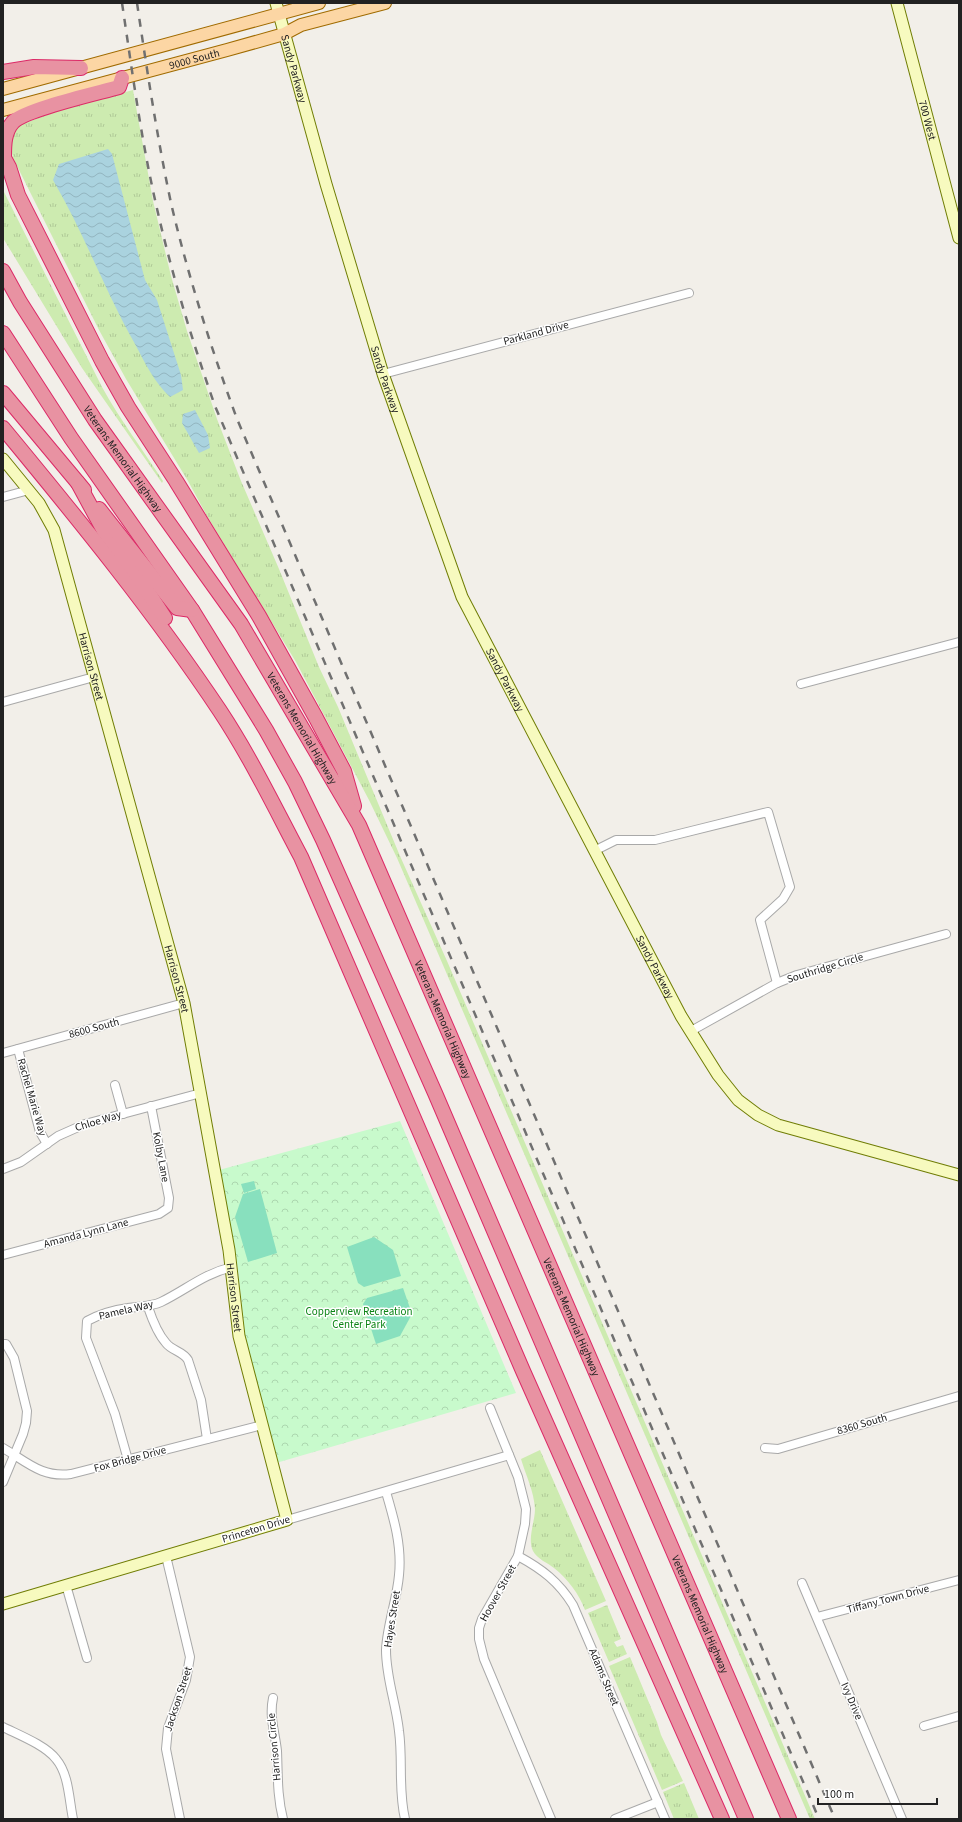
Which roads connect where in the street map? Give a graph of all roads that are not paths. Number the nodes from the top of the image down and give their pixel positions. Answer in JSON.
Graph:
{"nodes":[{"id":1,"x":319,"y":3,"type":"edge"},
{"id":2,"x":385,"y":3,"type":"edge"},
{"id":3,"x":897,"y":3,"type":"edge"},
{"id":4,"x":278,"y":8,"type":"edge"},
{"id":5,"x":284,"y":34,"type":"junction"},
{"id":6,"x":81,"y":68,"type":"junction"},
{"id":7,"x":3,"y":72,"type":"edge"},
{"id":8,"x":122,"y":78,"type":"junction"},
{"id":9,"x":3,"y":88,"type":"edge"},
{"id":10,"x":3,"y":110,"type":"edge"},
{"id":11,"x":4,"y":156,"type":"edge"},
{"id":12,"x":3,"y":178,"type":"edge"},
{"id":13,"x":18,"y":195,"type":"junction"},
{"id":14,"x":959,"y":238,"type":"edge"},
{"id":15,"x":3,"y":271,"type":"edge"},
{"id":16,"x":689,"y":293,"type":"dead end"},
{"id":17,"x":3,"y":333,"type":"edge"},
{"id":18,"x":382,"y":374,"type":"junction"},
{"id":19,"x":3,"y":393,"type":"edge"},
{"id":20,"x":3,"y":428,"type":"edge"},
{"id":21,"x":3,"y":459,"type":"edge"},
{"id":22,"x":78,"y":483,"type":"junction"},
{"id":23,"x":29,"y":490,"type":"junction"},
{"id":24,"x":3,"y":497,"type":"edge"},
{"id":25,"x":192,"y":610,"type":"junction"},
{"id":26,"x":959,"y":642,"type":"edge"},
{"id":27,"x":94,"y":677,"type":"junction"},
{"id":28,"x":801,"y":684,"type":"dead end"},
{"id":29,"x":3,"y":702,"type":"edge"},
{"id":30,"x":240,"y":743,"type":"junction"},
{"id":31,"x":359,"y":826,"type":"junction"},
{"id":32,"x":594,"y":851,"type":"junction"},
{"id":33,"x":946,"y":934,"type":"dead end"},
{"id":34,"x":777,"y":983,"type":"junction"},
{"id":35,"x":184,"y":1003,"type":"junction"},
{"id":36,"x":691,"y":1032,"type":"junction"},
{"id":37,"x":18,"y":1049,"type":"junction"},
{"id":38,"x":3,"y":1053,"type":"edge"},
{"id":39,"x":115,"y":1085,"type":"dead end"},
{"id":40,"x":202,"y":1093,"type":"junction"},
{"id":41,"x":151,"y":1106,"type":"junction"},
{"id":42,"x":123,"y":1114,"type":"junction"},
{"id":43,"x":47,"y":1144,"type":"junction"},
{"id":44,"x":3,"y":1169,"type":"edge"},
{"id":45,"x":959,"y":1176,"type":"edge"},
{"id":46,"x":168,"y":1208,"type":"joint"},
{"id":47,"x":3,"y":1255,"type":"edge"},
{"id":48,"x":232,"y":1267,"type":"junction"},
{"id":49,"x":148,"y":1307,"type":"junction"},
{"id":50,"x":5,"y":1344,"type":"edge"},
{"id":51,"x":959,"y":1396,"type":"edge"},
{"id":52,"x":490,"y":1408,"type":"dead end"},
{"id":53,"x":262,"y":1425,"type":"junction"},
{"id":54,"x":206,"y":1439,"type":"junction"},
{"id":55,"x":3,"y":1448,"type":"edge"},
{"id":56,"x":765,"y":1448,"type":"dead end"},
{"id":57,"x":14,"y":1455,"type":"junction"},
{"id":58,"x":509,"y":1455,"type":"junction"},
{"id":59,"x":128,"y":1460,"type":"junction"},
{"id":60,"x":3,"y":1482,"type":"edge"},
{"id":61,"x":386,"y":1492,"type":"junction"},
{"id":62,"x":287,"y":1520,"type":"junction"},
{"id":63,"x":166,"y":1556,"type":"junction"},
{"id":64,"x":518,"y":1556,"type":"junction"},
{"id":65,"x":959,"y":1580,"type":"edge"},
{"id":66,"x":802,"y":1583,"type":"dead end"},
{"id":67,"x":66,"y":1585,"type":"junction"},
{"id":68,"x":3,"y":1604,"type":"edge"},
{"id":69,"x":816,"y":1617,"type":"junction"},
{"id":70,"x":87,"y":1658,"type":"dead end"},
{"id":71,"x":273,"y":1698,"type":"dead end"},
{"id":72,"x":959,"y":1716,"type":"edge"},
{"id":73,"x":3,"y":1726,"type":"edge"},
{"id":74,"x":924,"y":1726,"type":"dead end"},
{"id":75,"x":658,"y":1802,"type":"junction"},
{"id":76,"x":73,"y":1819,"type":"edge"},
{"id":77,"x":180,"y":1819,"type":"edge"},
{"id":78,"x":283,"y":1819,"type":"edge"},
{"id":79,"x":404,"y":1819,"type":"edge"},
{"id":80,"x":552,"y":1819,"type":"edge"},
{"id":81,"x":616,"y":1819,"type":"edge"},
{"id":82,"x":665,"y":1819,"type":"edge"},
{"id":83,"x":722,"y":1819,"type":"edge"},
{"id":84,"x":746,"y":1819,"type":"edge"},
{"id":85,"x":789,"y":1819,"type":"edge"},
{"id":86,"x":902,"y":1819,"type":"edge"}],
"edges":[{"from":1,"to":4,"type":"main road","name":"9000 South"},
{"from":2,"to":5,"type":"main road","name":"9000 South"},
{"from":3,"to":14,"type":"street","name":"700 West"},
{"from":4,"to":5,"type":"street","name":"Sandy Parkway"},
{"from":4,"to":6,"type":"main road","name":"9000 South"},
{"from":5,"to":8,"type":"main road","name":"9000 South"},
{"from":5,"to":18,"type":"street","name":"Sandy Parkway"},
{"from":6,"to":7,"type":"highway"},
{"from":6,"to":9,"type":"main road","name":"9000 South"},
{"from":8,"to":10,"type":"main road","name":"9000 South"},
{"from":8,"to":11,"type":"highway"},
{"from":11,"to":13,"type":"highway"},
{"from":12,"to":13,"type":"highway"},
{"from":13,"to":31,"type":"highway"},
{"from":15,"to":31,"type":"highway","name":"Veterans Memorial Highway"},
{"from":16,"to":18,"type":"street","name":"Parkland Drive"},
{"from":17,"to":25,"type":"highway"},
{"from":18,"to":32,"type":"street","name":"Sandy Parkway"},
{"from":19,"to":22,"type":"highway"},
{"from":20,"to":30,"type":"highway"},
{"from":21,"to":23,"type":"street","name":"Harrison Street"},
{"from":22,"to":25,"type":"highway"},
{"from":22,"to":30,"type":"highway"},
{"from":23,"to":24,"type":"street"},
{"from":23,"to":27,"type":"street","name":"Harrison Street"},
{"from":25,"to":84,"type":"highway"},
{"from":26,"to":28,"type":"street"},
{"from":27,"to":29,"type":"street"},
{"from":27,"to":35,"type":"street","name":"Harrison Street"},
{"from":30,"to":83,"type":"highway"},
{"from":31,"to":85,"type":"highway","name":"Veterans Memorial Highway"},
{"from":32,"to":34,"type":"street"},
{"from":32,"to":36,"type":"street","name":"Sandy Parkway"},
{"from":33,"to":34,"type":"street","name":"Southridge Circle"},
{"from":34,"to":36,"type":"street","name":"Southridge Circle"},
{"from":35,"to":37,"type":"street","name":"8600 South"},
{"from":35,"to":40,"type":"street","name":"Harrison Street"},
{"from":36,"to":45,"type":"street","name":"Sandy Parkway"},
{"from":37,"to":38,"type":"street","name":"8600 South"},
{"from":37,"to":43,"type":"street","name":"Rachel Marie Way"},
{"from":39,"to":42,"type":"street"},
{"from":40,"to":41,"type":"street","name":"Chloe Way"},
{"from":40,"to":48,"type":"street","name":"Harrison Street"},
{"from":41,"to":42,"type":"street","name":"Chloe Way"},
{"from":41,"to":46,"type":"street","name":"Kolby Lane"},
{"from":42,"to":43,"type":"street","name":"Chloe Way"},
{"from":43,"to":44,"type":"street","name":"Chloe Way"},
{"from":46,"to":47,"type":"street","name":"Amanda Lynn Lane"},
{"from":48,"to":49,"type":"street","name":"Pamela Way"},
{"from":48,"to":53,"type":"street","name":"Harrison Street"},
{"from":49,"to":54,"type":"street"},
{"from":49,"to":59,"type":"street","name":"Pamela Way"},
{"from":50,"to":57,"type":"street"},
{"from":51,"to":56,"type":"street","name":"8360 South"},
{"from":52,"to":58,"type":"street","name":"Hoover Street"},
{"from":53,"to":54,"type":"street","name":"Fox Bridge Drive"},
{"from":53,"to":62,"type":"street","name":"Harrison Street"},
{"from":54,"to":59,"type":"street","name":"Fox Bridge Drive"},
{"from":55,"to":57,"type":"street","name":"Fox Bridge Drive"},
{"from":57,"to":59,"type":"street","name":"Fox Bridge Drive"},
{"from":57,"to":60,"type":"street"},
{"from":58,"to":61,"type":"street","name":"Princeton Drive"},
{"from":58,"to":64,"type":"street","name":"Hoover Street"},
{"from":61,"to":62,"type":"street","name":"Princeton Drive"},
{"from":61,"to":79,"type":"street","name":"Hayes Street"},
{"from":62,"to":63,"type":"street","name":"Princeton Drive"},
{"from":63,"to":67,"type":"street","name":"Princeton Drive"},
{"from":63,"to":77,"type":"street","name":"Jackson Street"},
{"from":64,"to":75,"type":"street","name":"Adams Street"},
{"from":64,"to":80,"type":"street","name":"Hoover Street"},
{"from":65,"to":69,"type":"street","name":"Tiffany Town Drive"},
{"from":66,"to":69,"type":"street","name":"Ivy Drive"},
{"from":67,"to":68,"type":"street","name":"Princeton Drive"},
{"from":67,"to":70,"type":"street"},
{"from":69,"to":86,"type":"street","name":"Ivy Drive"},
{"from":71,"to":78,"type":"street","name":"Harrison Circle"},
{"from":72,"to":74,"type":"street"},
{"from":73,"to":76,"type":"street"},
{"from":75,"to":81,"type":"street"},
{"from":75,"to":82,"type":"street","name":"Adams Street"}]}
